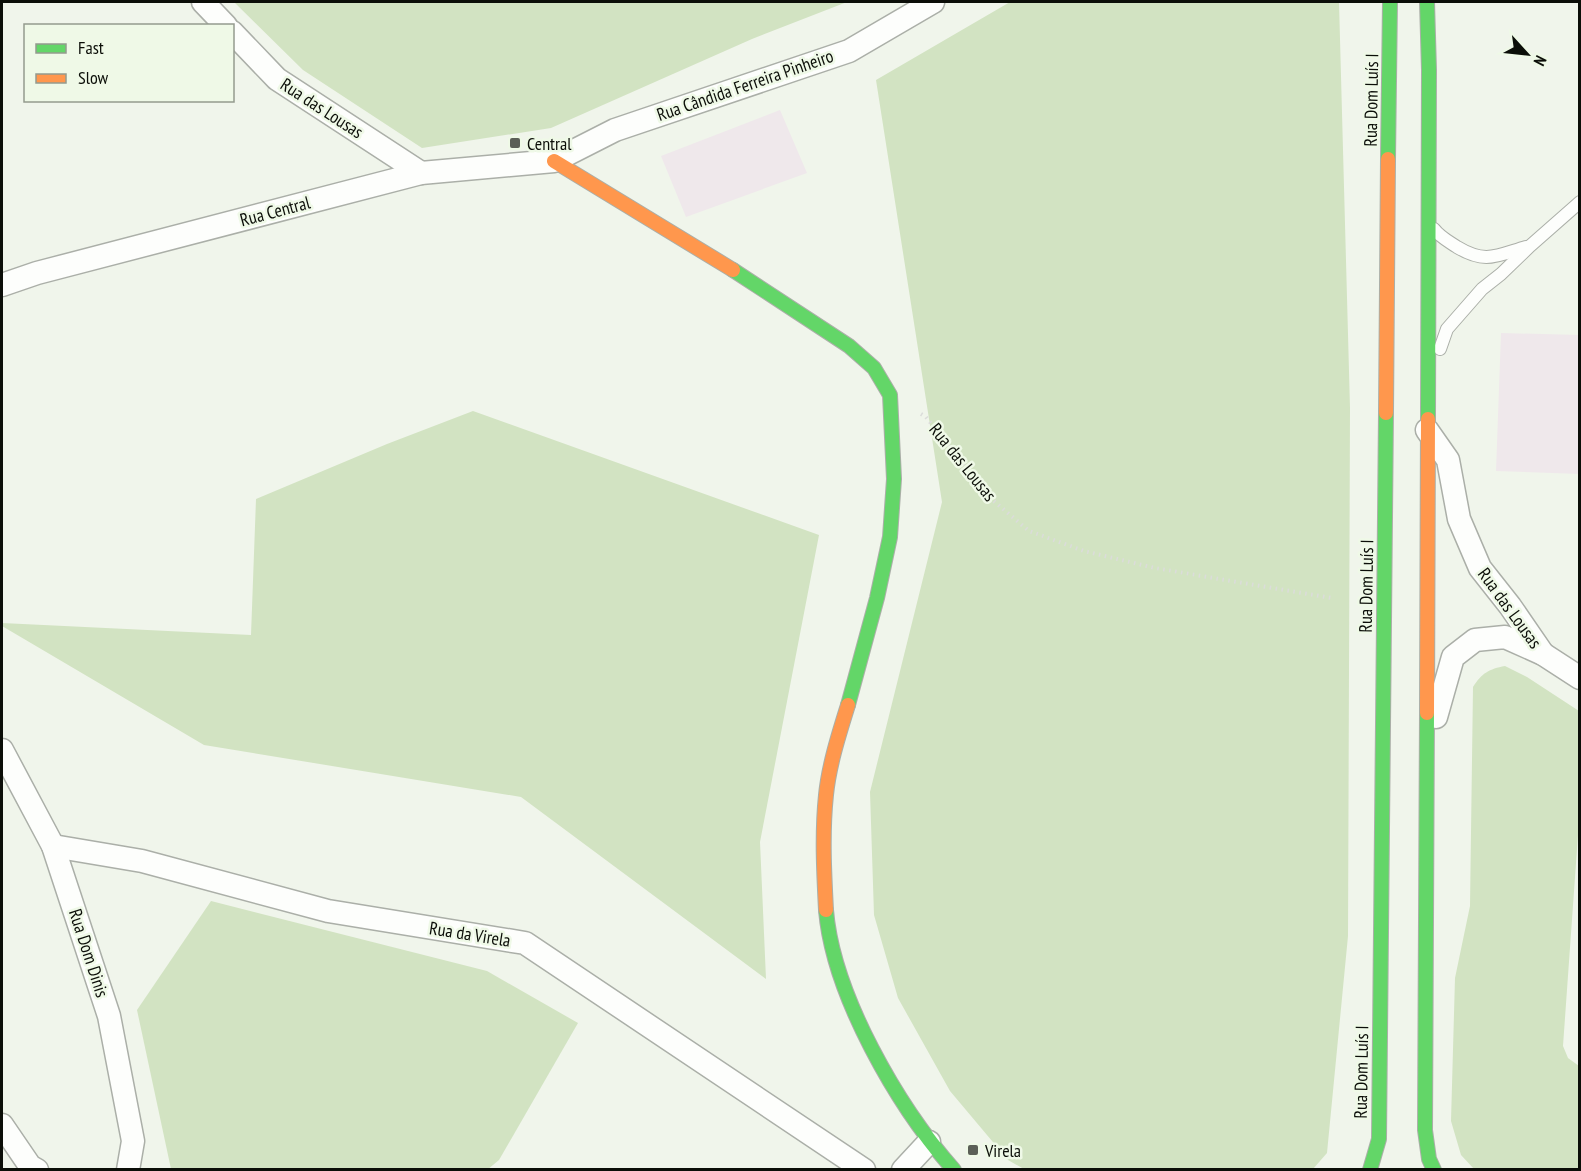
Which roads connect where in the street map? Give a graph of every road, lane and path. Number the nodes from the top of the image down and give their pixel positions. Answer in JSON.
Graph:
{"nodes":[{"id":1,"x":203,"y":2,"type":"edge"},
{"id":2,"x":933,"y":2,"type":"edge"},
{"id":3,"x":1390,"y":2,"type":"edge"},
{"id":4,"x":1427,"y":2,"type":"edge"},
{"id":5,"x":224,"y":24,"type":"edge"},
{"id":6,"x":234,"y":34,"type":"edge"},
{"id":7,"x":554,"y":161,"type":"junction"},
{"id":8,"x":421,"y":173,"type":"junction"},
{"id":9,"x":1580,"y":202,"type":"edge"},
{"id":10,"x":1428,"y":220,"type":"junction"},
{"id":11,"x":1530,"y":246,"type":"junction"},
{"id":12,"x":2,"y":285,"type":"edge"},
{"id":13,"x":1427,"y":384,"type":"junction"},
{"id":14,"x":890,"y":394,"type":"junction"},
{"id":15,"x":1427,"y":430,"type":"junction"},
{"id":16,"x":1332,"y":598,"type":"dead end"},
{"id":17,"x":1543,"y":654,"type":"junction"},
{"id":18,"x":1580,"y":678,"type":"edge"},
{"id":19,"x":2,"y":750,"type":"edge"},
{"id":20,"x":1426,"y":752,"type":"junction"},
{"id":21,"x":53,"y":846,"type":"junction"},
{"id":22,"x":2,"y":1125,"type":"edge"},
{"id":23,"x":929,"y":1142,"type":"junction"},
{"id":24,"x":37,"y":1170,"type":"edge"},
{"id":25,"x":128,"y":1170,"type":"edge"},
{"id":26,"x":864,"y":1170,"type":"edge"},
{"id":27,"x":903,"y":1170,"type":"edge"},
{"id":28,"x":954,"y":1170,"type":"edge"},
{"id":29,"x":1370,"y":1170,"type":"edge"},
{"id":30,"x":1434,"y":1170,"type":"edge"}],
"edges":[{"from":1,"to":5,"type":"street"},
{"from":2,"to":7,"type":"street","name":"Rua Cândida Ferreira Pinheiro"},
{"from":3,"to":29,"type":"main road","name":"Rua Dom Luís I"},
{"from":4,"to":10,"type":"main road"},
{"from":6,"to":8,"type":"street","name":"Rua das Lousas"},
{"from":7,"to":8,"type":"street","name":"Rua Central"},
{"from":7,"to":14,"type":"main road"},
{"from":8,"to":12,"type":"street","name":"Rua Central"},
{"from":9,"to":11,"type":"lane"},
{"from":10,"to":11,"type":"lane"},
{"from":10,"to":13,"type":"main road"},
{"from":11,"to":13,"type":"lane"},
{"from":13,"to":15,"type":"main road"},
{"from":14,"to":16,"type":"path","name":"Rua das Lousas"},
{"from":14,"to":23,"type":"main road"},
{"from":15,"to":17,"type":"street","name":"Rua das Lousas"},
{"from":15,"to":20,"type":"main road"},
{"from":17,"to":18,"type":"street","name":"Rua das Lousas"},
{"from":17,"to":20,"type":"street","name":"Rua das Lousas"},
{"from":19,"to":21,"type":"street","name":"Rua Dom Dinis"},
{"from":20,"to":30,"type":"main road"},
{"from":21,"to":25,"type":"street","name":"Rua Dom Dinis"},
{"from":21,"to":26,"type":"street","name":"Rua da Virela"},
{"from":22,"to":24,"type":"street"},
{"from":23,"to":27,"type":"street"},
{"from":23,"to":28,"type":"main road"}]}
